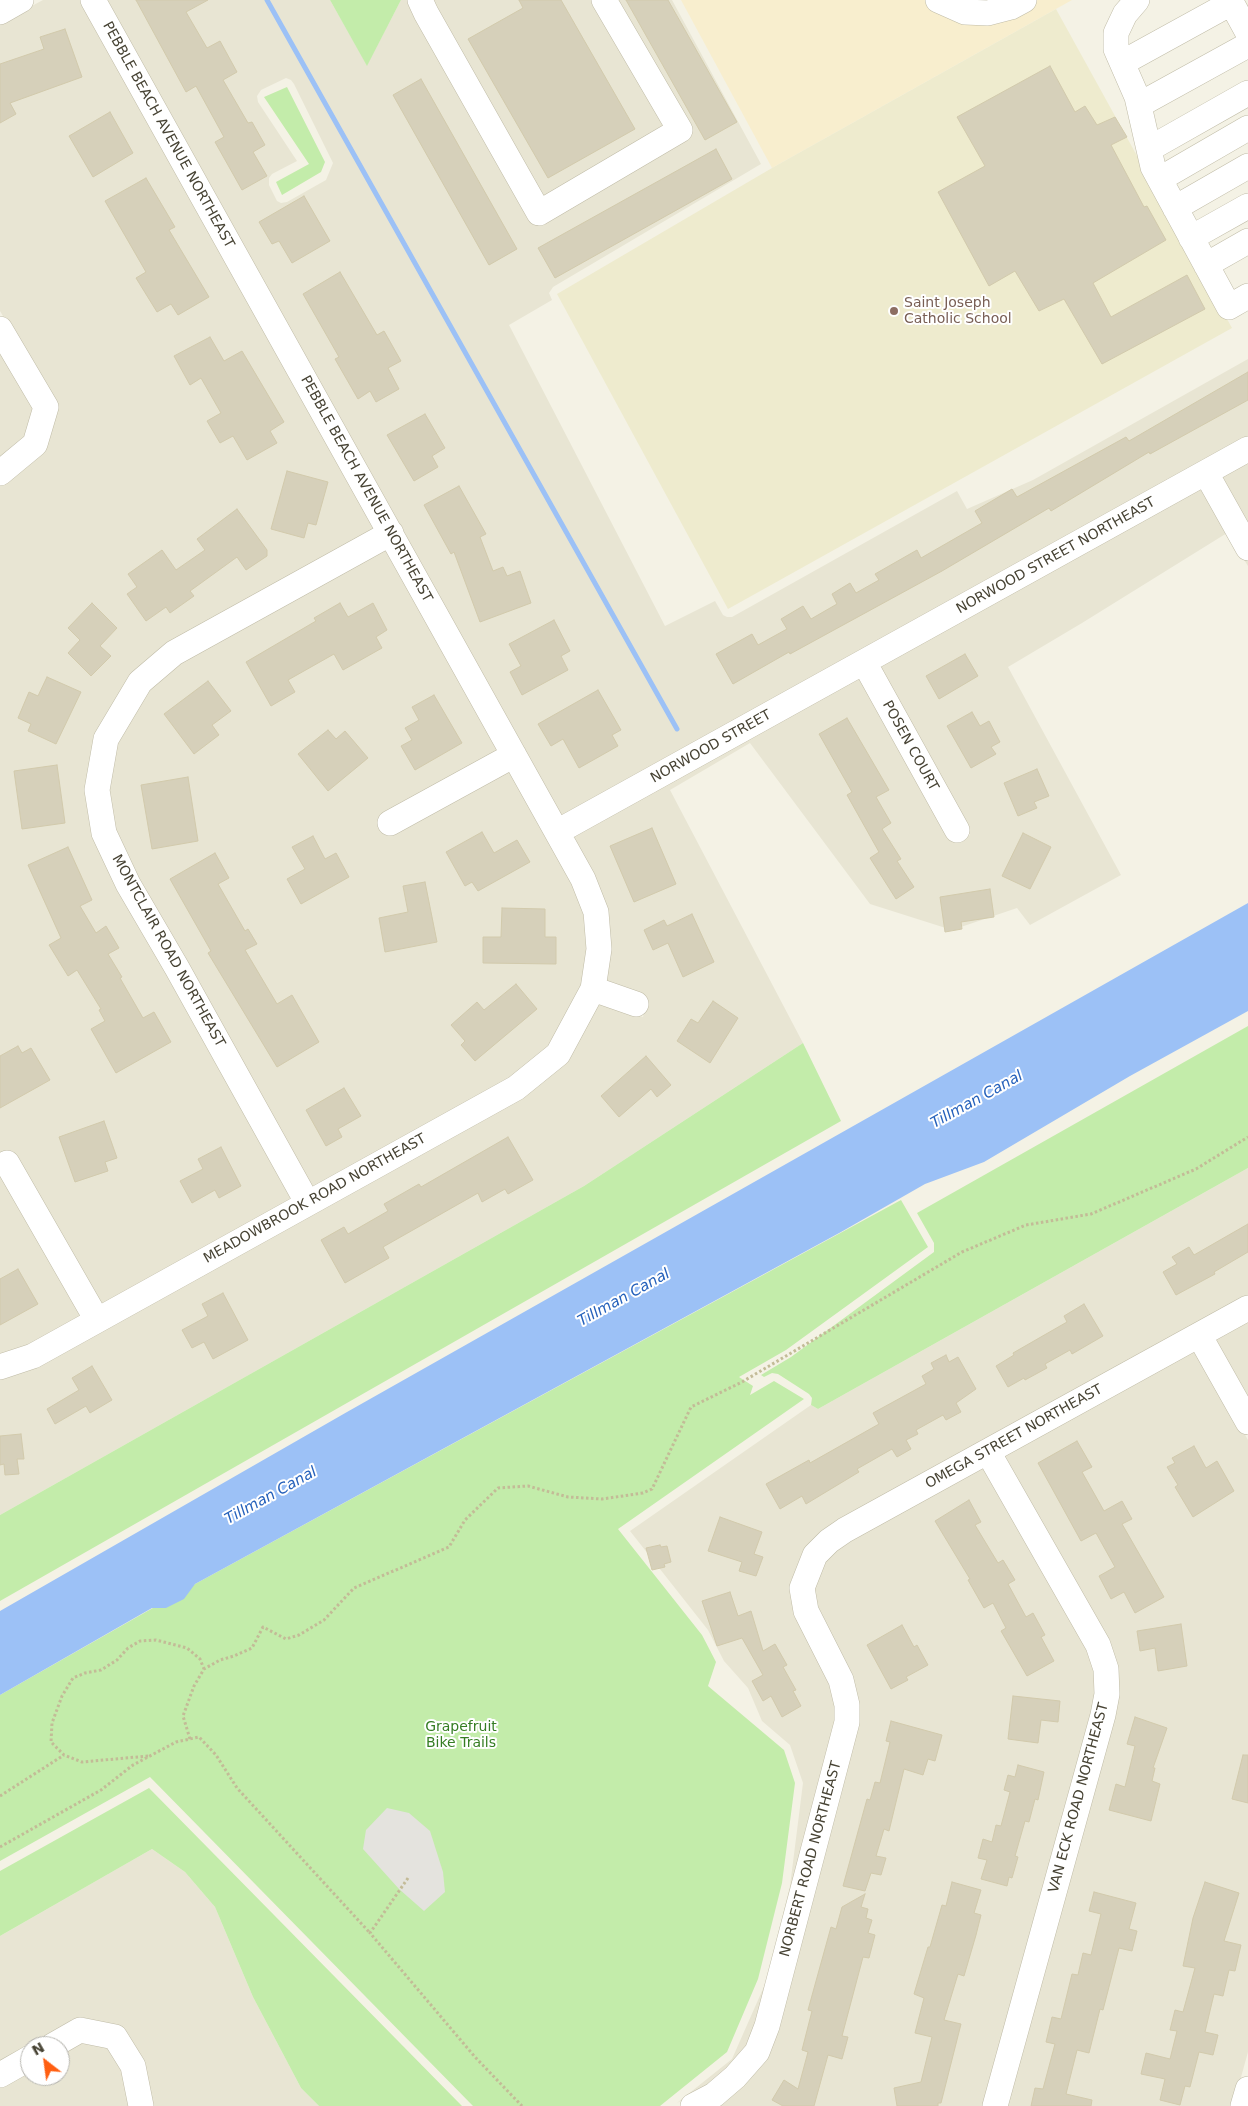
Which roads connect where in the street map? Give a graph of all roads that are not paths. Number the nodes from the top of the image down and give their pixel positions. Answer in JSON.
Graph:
{"nodes":[{"id":1,"x":22,"y":0,"type":"edge"},
{"id":2,"x":93,"y":0,"type":"edge"},
{"id":3,"x":420,"y":0,"type":"edge"},
{"id":4,"x":604,"y":0,"type":"edge"},
{"id":5,"x":938,"y":0,"type":"edge"},
{"id":6,"x":1024,"y":0,"type":"edge"},
{"id":7,"x":1137,"y":0,"type":"edge"},
{"id":8,"x":1230,"y":2,"type":"edge"},
{"id":9,"x":0,"y":12,"type":"edge"},
{"id":10,"x":1248,"y":33,"type":"edge"},
{"id":11,"x":1248,"y":45,"type":"edge"},
{"id":12,"x":1122,"y":63,"type":"junction"},
{"id":13,"x":1248,"y":93,"type":"edge"},
{"id":14,"x":1139,"y":106,"type":"junction"},
{"id":15,"x":1248,"y":128,"type":"edge"},
{"id":16,"x":1149,"y":149,"type":"junction"},
{"id":17,"x":1248,"y":166,"type":"edge"},
{"id":18,"x":1160,"y":179,"type":"junction"},
{"id":19,"x":1248,"y":206,"type":"edge"},
{"id":20,"x":1175,"y":208,"type":"junction"},
{"id":21,"x":1191,"y":238,"type":"junction"},
{"id":22,"x":1248,"y":241,"type":"edge"},
{"id":23,"x":1206,"y":265,"type":"junction"},
{"id":24,"x":1248,"y":296,"type":"edge"},
{"id":25,"x":0,"y":329,"type":"edge"},
{"id":26,"x":1248,"y":449,"type":"edge"},
{"id":27,"x":0,"y":473,"type":"edge"},
{"id":28,"x":1206,"y":473,"type":"junction"},
{"id":29,"x":391,"y":533,"type":"junction"},
{"id":30,"x":1248,"y":548,"type":"edge"},
{"id":31,"x":864,"y":662,"type":"junction"},
{"id":32,"x":514,"y":755,"type":"junction"},
{"id":33,"x":390,"y":823,"type":"dead end"},
{"id":34,"x":957,"y":830,"type":"dead end"},
{"id":35,"x":557,"y":832,"type":"junction"},
{"id":36,"x":593,"y":989,"type":"junction"},
{"id":37,"x":636,"y":1004,"type":"dead end"},
{"id":38,"x":8,"y":1163,"type":"dead end"},
{"id":39,"x":307,"y":1202,"type":"junction"},
{"id":40,"x":1248,"y":1308,"type":"edge"},
{"id":41,"x":97,"y":1320,"type":"junction"},
{"id":42,"x":1199,"y":1335,"type":"junction"},
{"id":43,"x":0,"y":1367,"type":"edge"},
{"id":44,"x":1248,"y":1422,"type":"edge"},
{"id":45,"x":988,"y":1452,"type":"junction"},
{"id":46,"x":802,"y":1588,"type":"joint"},
{"id":47,"x":70,"y":2036,"type":"edge"},
{"id":48,"x":20,"y":2064,"type":"edge"},
{"id":49,"x":0,"y":2075,"type":"edge"},
{"id":50,"x":1248,"y":2089,"type":"edge"},
{"id":51,"x":141,"y":2106,"type":"edge"},
{"id":52,"x":693,"y":2106,"type":"edge"},
{"id":53,"x":995,"y":2106,"type":"edge"},
{"id":54,"x":1243,"y":2106,"type":"edge"}],
"edges":[{"from":1,"to":9,"type":"street"},
{"from":2,"to":29,"type":"street","name":"PEBBLE BEACH AVENUE NORTHEAST"},
{"from":3,"to":4,"type":"street"},
{"from":5,"to":6,"type":"street"},
{"from":7,"to":12,"type":"street"},
{"from":8,"to":10,"type":"street"},
{"from":8,"to":12,"type":"street"},
{"from":11,"to":14,"type":"street"},
{"from":12,"to":14,"type":"street"},
{"from":13,"to":16,"type":"street"},
{"from":14,"to":16,"type":"street"},
{"from":15,"to":18,"type":"street"},
{"from":16,"to":18,"type":"street"},
{"from":17,"to":20,"type":"street"},
{"from":18,"to":20,"type":"street"},
{"from":19,"to":21,"type":"street"},
{"from":20,"to":21,"type":"street"},
{"from":21,"to":23,"type":"street"},
{"from":22,"to":23,"type":"street"},
{"from":23,"to":24,"type":"street"},
{"from":25,"to":27,"type":"street"},
{"from":26,"to":28,"type":"street","name":"NORWOOD STREET NORTHEAST"},
{"from":28,"to":30,"type":"street"},
{"from":28,"to":31,"type":"street","name":"NORWOOD STREET NORTHEAST"},
{"from":29,"to":32,"type":"street","name":"PEBBLE BEACH AVENUE NORTHEAST"},
{"from":29,"to":39,"type":"street","name":"MONTCLAIR ROAD NORTHEAST"},
{"from":31,"to":34,"type":"street","name":"POSEN COURT"},
{"from":31,"to":35,"type":"street","name":"NORWOOD STREET"},
{"from":32,"to":33,"type":"street"},
{"from":32,"to":35,"type":"street","name":"PEBBLE BEACH AVENUE NORTHEAST"},
{"from":35,"to":36,"type":"street","name":"PEBBLE BEACH AVENUE NORTHEAST"},
{"from":36,"to":37,"type":"street"},
{"from":36,"to":39,"type":"street","name":"MEADOWBROOK ROAD NORTHEAST"},
{"from":38,"to":41,"type":"street"},
{"from":39,"to":41,"type":"street","name":"MEADOWBROOK ROAD NORTHEAST"},
{"from":40,"to":42,"type":"street","name":"OMEGA STREET NORTHEAST"},
{"from":41,"to":43,"type":"street","name":"MEADOWBROOK ROAD NORTHEAST"},
{"from":42,"to":44,"type":"street"},
{"from":42,"to":45,"type":"street","name":"OMEGA STREET NORTHEAST"},
{"from":45,"to":46,"type":"street","name":"OMEGA STREET NORTHEAST"},
{"from":45,"to":53,"type":"street","name":"VAN ECK ROAD NORTHEAST"},
{"from":46,"to":52,"type":"street","name":"NORBERT ROAD NORTHEAST"},
{"from":47,"to":51,"type":"street"},
{"from":48,"to":49,"type":"street"},
{"from":50,"to":54,"type":"street"}]}
